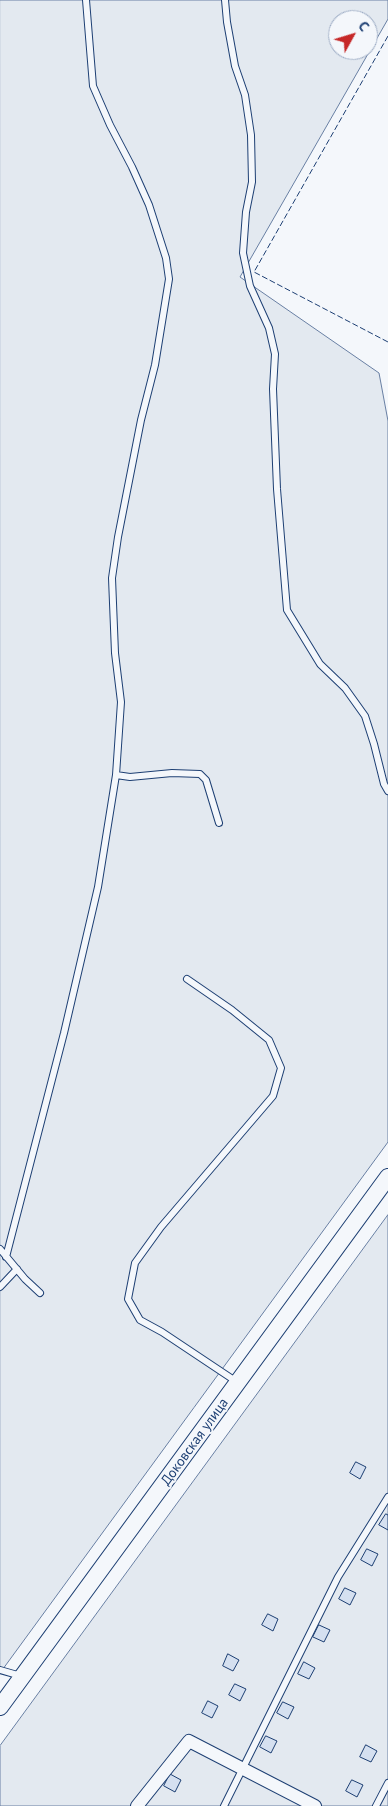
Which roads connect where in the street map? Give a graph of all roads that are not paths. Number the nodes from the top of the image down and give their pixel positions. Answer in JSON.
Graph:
{"nodes":[{"id":1,"x":86,"y":0,"type":"edge"},
{"id":2,"x":225,"y":0,"type":"edge"},
{"id":3,"x":116,"y":775,"type":"junction"},
{"id":4,"x":388,"y":791,"type":"edge"},
{"id":5,"x":219,"y":823,"type":"dead end"},
{"id":6,"x":187,"y":979,"type":"dead end"},
{"id":7,"x":388,"y":1177,"type":"edge"},
{"id":8,"x":0,"y":1250,"type":"edge"},
{"id":9,"x":6,"y":1257,"type":"junction"},
{"id":10,"x":16,"y":1269,"type":"junction"},
{"id":11,"x":0,"y":1287,"type":"edge"},
{"id":12,"x":40,"y":1293,"type":"dead end"},
{"id":13,"x":238,"y":1383,"type":"junction"},
{"id":14,"x":388,"y":1497,"type":"edge"},
{"id":15,"x":0,"y":1670,"type":"edge"},
{"id":16,"x":22,"y":1677,"type":"junction"},
{"id":17,"x":0,"y":1707,"type":"edge"},
{"id":18,"x":243,"y":1769,"type":"junction"},
{"id":19,"x":388,"y":1782,"type":"edge"},
{"id":20,"x":137,"y":1806,"type":"edge"},
{"id":21,"x":224,"y":1806,"type":"edge"},
{"id":22,"x":315,"y":1806,"type":"edge"},
{"id":23,"x":376,"y":1806,"type":"edge"}],
"edges":[{"from":1,"to":3,"type":"lane"},
{"from":2,"to":4,"type":"lane"},
{"from":3,"to":5,"type":"lane"},
{"from":3,"to":9,"type":"lane"},
{"from":6,"to":13,"type":"lane"},
{"from":7,"to":13,"type":"street","name":"Доковская улица"},
{"from":8,"to":9,"type":"lane"},
{"from":9,"to":10,"type":"lane"},
{"from":10,"to":11,"type":"lane"},
{"from":10,"to":12,"type":"lane"},
{"from":13,"to":16,"type":"street","name":"Доковская улица"},
{"from":14,"to":18,"type":"lane"},
{"from":15,"to":16,"type":"lane"},
{"from":16,"to":17,"type":"street","name":"Доковская улица"},
{"from":18,"to":20,"type":"street"},
{"from":18,"to":21,"type":"lane"},
{"from":18,"to":22,"type":"street"},
{"from":19,"to":23,"type":"lane"}]}
